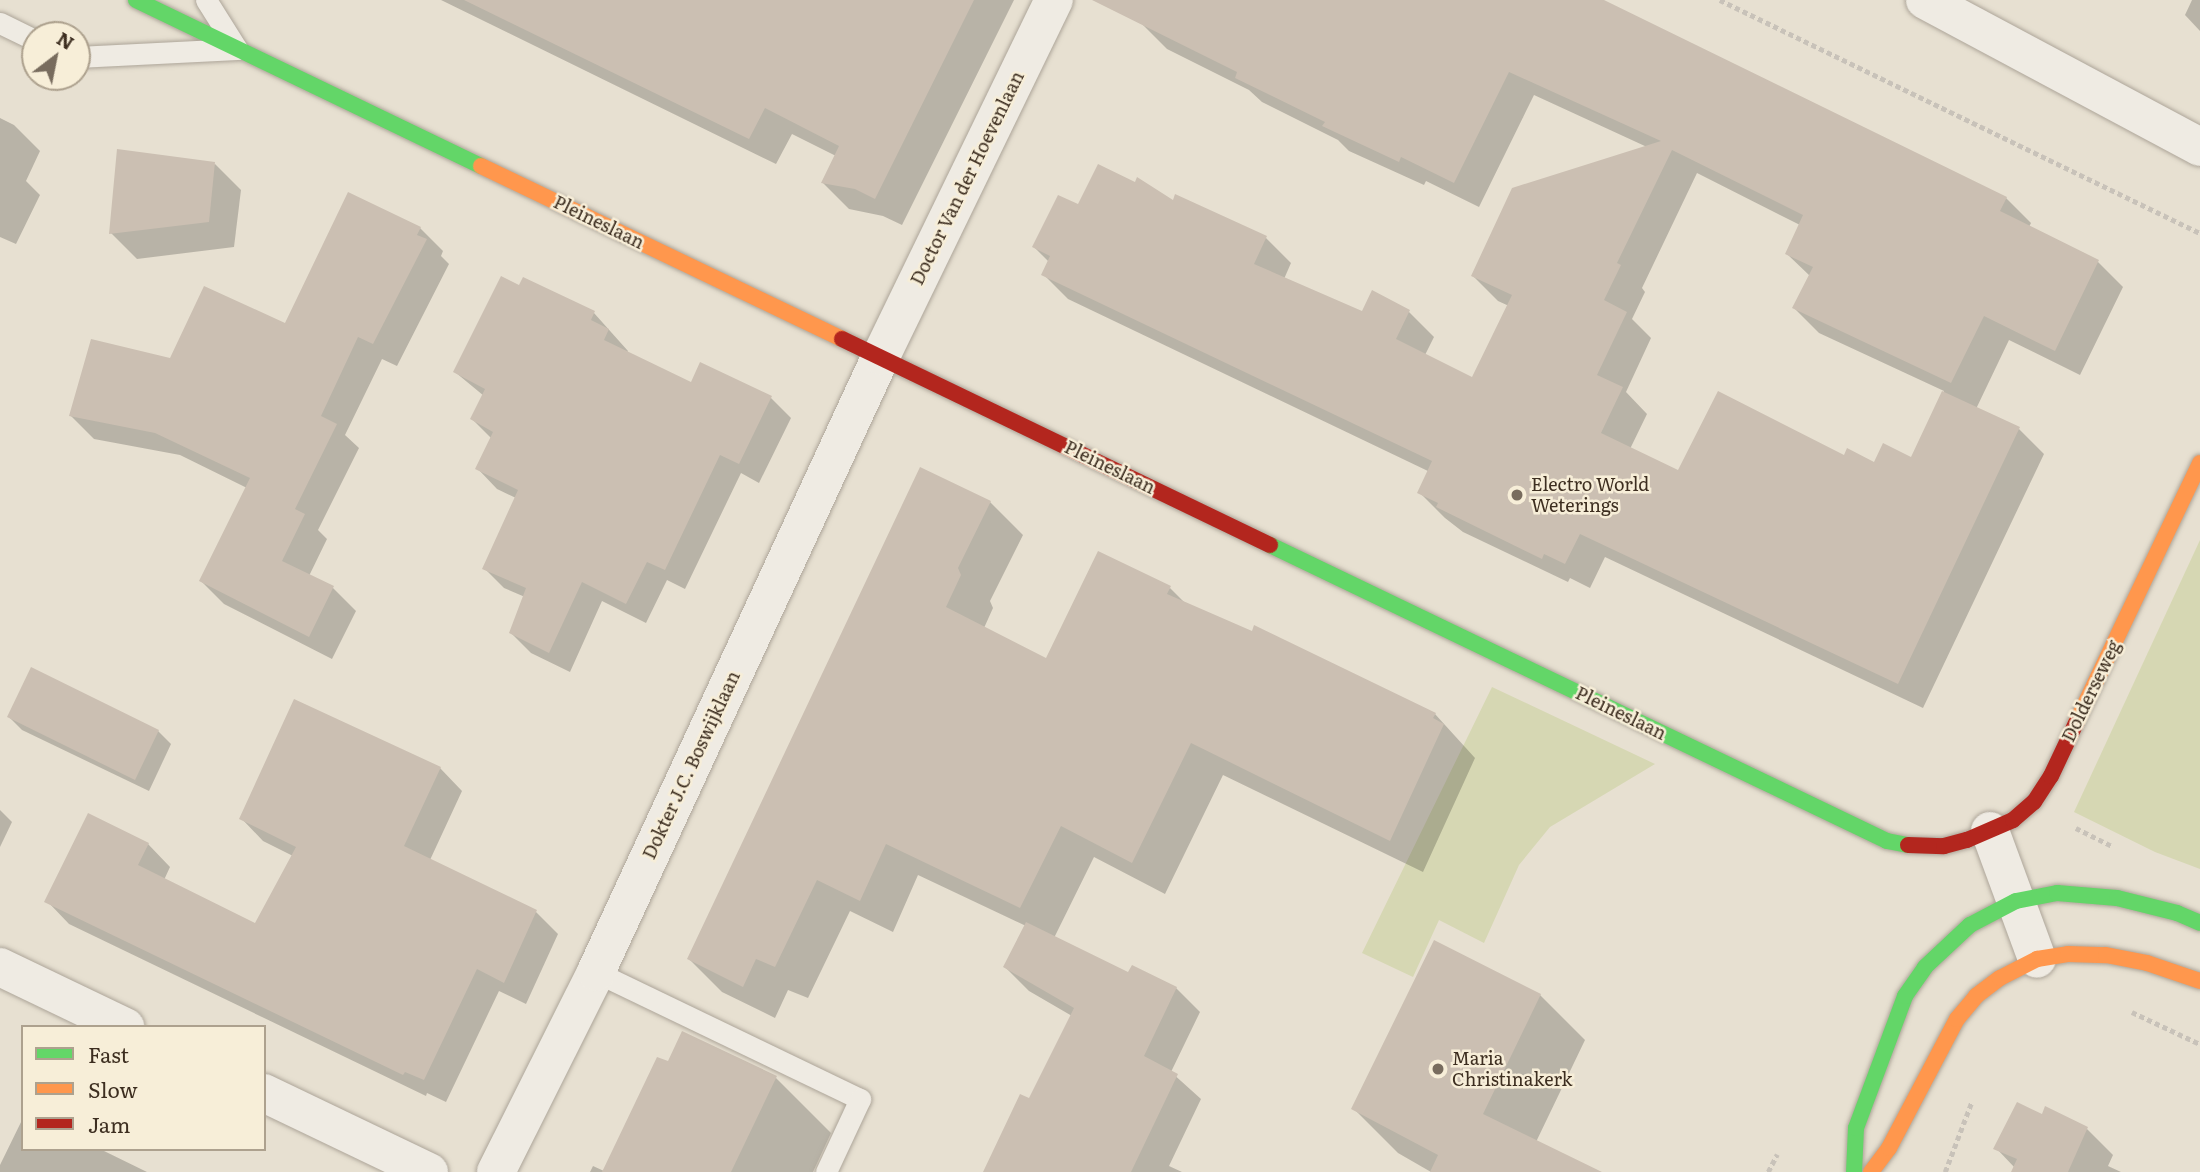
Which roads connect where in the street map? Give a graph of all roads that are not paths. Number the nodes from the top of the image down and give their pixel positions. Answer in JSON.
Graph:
{"nodes":[{"id":1,"x":136,"y":0,"type":"edge"},
{"id":2,"x":206,"y":0,"type":"edge"},
{"id":3,"x":1054,"y":0,"type":"edge"},
{"id":4,"x":1925,"y":0,"type":"edge"},
{"id":5,"x":0,"y":23,"type":"edge"},
{"id":6,"x":21,"y":33,"type":"edge"},
{"id":7,"x":237,"y":49,"type":"junction"},
{"id":8,"x":91,"y":56,"type":"edge"},
{"id":9,"x":2200,"y":147,"type":"edge"},
{"id":10,"x":881,"y":356,"type":"junction"},
{"id":11,"x":2200,"y":463,"type":"edge"},
{"id":12,"x":1990,"y":831,"type":"junction"},
{"id":13,"x":2016,"y":901,"type":"junction"},
{"id":14,"x":2200,"y":923,"type":"edge"},
{"id":15,"x":2038,"y":959,"type":"junction"},
{"id":16,"x":0,"y":967,"type":"edge"},
{"id":17,"x":596,"y":972,"type":"junction"},
{"id":18,"x":2200,"y":981,"type":"edge"},
{"id":19,"x":121,"y":1025,"type":"edge"},
{"id":20,"x":266,"y":1094,"type":"edge"},
{"id":21,"x":429,"y":1172,"type":"edge"},
{"id":22,"x":496,"y":1172,"type":"edge"},
{"id":23,"x":826,"y":1172,"type":"edge"},
{"id":24,"x":1854,"y":1172,"type":"edge"},
{"id":25,"x":1871,"y":1172,"type":"edge"}],
"edges":[{"from":1,"to":7,"type":"street","name":"Pleineslaan"},
{"from":2,"to":7,"type":"lane"},
{"from":3,"to":10,"type":"street","name":"Doctor Van der Hoevenlaan"},
{"from":4,"to":9,"type":"street"},
{"from":5,"to":6,"type":"lane"},
{"from":7,"to":8,"type":"lane","name":"Pleineslaan"},
{"from":7,"to":10,"type":"street","name":"Pleineslaan"},
{"from":10,"to":12,"type":"street","name":"Pleineslaan"},
{"from":10,"to":17,"type":"street","name":"Dokter J.C. Boswijklaan"},
{"from":11,"to":12,"type":"street","name":"Dolderseweg"},
{"from":12,"to":13,"type":"street"},
{"from":13,"to":14,"type":"street"},
{"from":13,"to":15,"type":"street"},
{"from":13,"to":24,"type":"street"},
{"from":15,"to":18,"type":"street"},
{"from":15,"to":25,"type":"street"},
{"from":16,"to":19,"type":"street"},
{"from":17,"to":22,"type":"street","name":"Dokter J.C. Boswijklaan"},
{"from":17,"to":23,"type":"lane"},
{"from":20,"to":21,"type":"street"}]}
